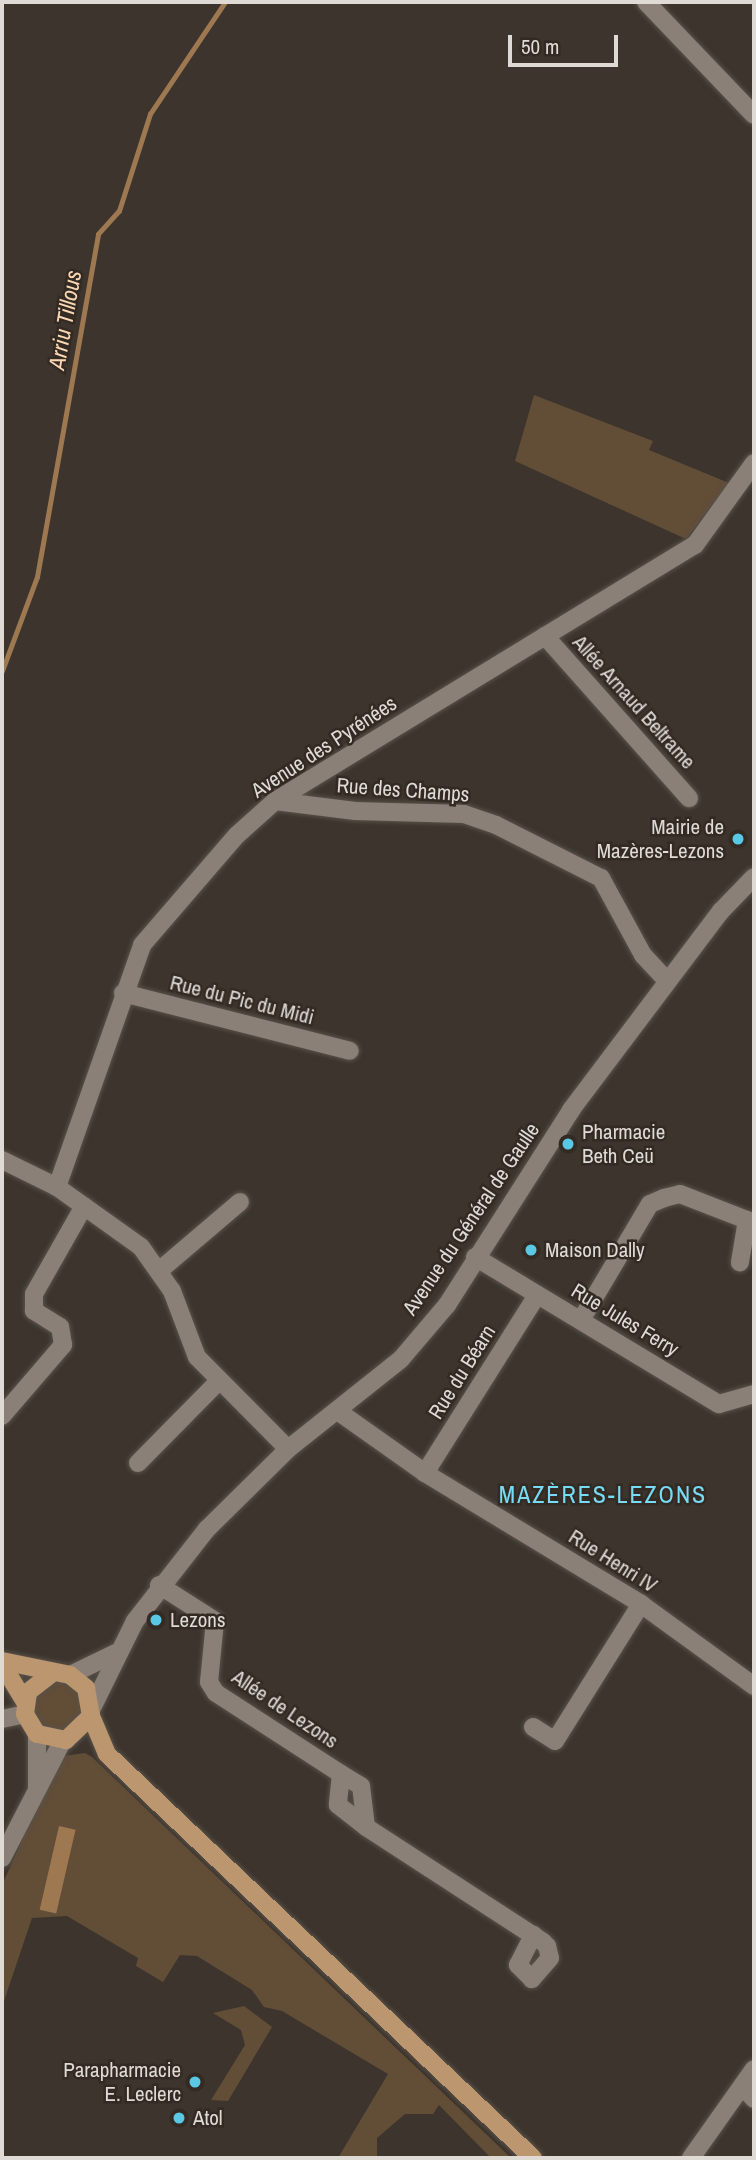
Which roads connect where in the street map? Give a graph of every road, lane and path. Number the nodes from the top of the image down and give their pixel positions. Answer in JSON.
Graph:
{"nodes":[{"id":1,"x":646,"y":2,"type":"edge"},
{"id":2,"x":754,"y":115,"type":"edge"},
{"id":3,"x":754,"y":463,"type":"edge"},
{"id":4,"x":545,"y":636,"type":"junction"},
{"id":5,"x":689,"y":798,"type":"dead end"},
{"id":6,"x":275,"y":801,"type":"junction"},
{"id":7,"x":754,"y":877,"type":"edge"},
{"id":8,"x":667,"y":981,"type":"junction"},
{"id":9,"x":123,"y":993,"type":"junction"},
{"id":10,"x":350,"y":1051,"type":"dead end"},
{"id":11,"x":2,"y":1160,"type":"edge"},
{"id":12,"x":57,"y":1187,"type":"junction"},
{"id":13,"x":240,"y":1202,"type":"dead end"},
{"id":14,"x":84,"y":1206,"type":"junction"},
{"id":15,"x":475,"y":1258,"type":"junction"},
{"id":16,"x":740,"y":1262,"type":"dead end"},
{"id":17,"x":160,"y":1270,"type":"junction"},
{"id":18,"x":537,"y":1295,"type":"junction"},
{"id":19,"x":581,"y":1320,"type":"junction"},
{"id":20,"x":217,"y":1383,"type":"junction"},
{"id":21,"x":754,"y":1394,"type":"edge"},
{"id":22,"x":339,"y":1412,"type":"junction"},
{"id":23,"x":3,"y":1413,"type":"edge"},
{"id":24,"x":288,"y":1449,"type":"junction"},
{"id":25,"x":138,"y":1463,"type":"dead end"},
{"id":26,"x":425,"y":1473,"type":"junction"},
{"id":27,"x":159,"y":1585,"type":"junction"},
{"id":28,"x":641,"y":1604,"type":"junction"},
{"id":29,"x":116,"y":1653,"type":"junction"},
{"id":30,"x":2,"y":1662,"type":"edge"},
{"id":31,"x":51,"y":1674,"type":"junction"},
{"id":32,"x":70,"y":1675,"type":"junction"},
{"id":33,"x":754,"y":1686,"type":"edge"},
{"id":34,"x":25,"y":1708,"type":"junction"},
{"id":35,"x":92,"y":1712,"type":"junction"},
{"id":36,"x":2,"y":1719,"type":"edge"},
{"id":37,"x":533,"y":1727,"type":"dead end"},
{"id":38,"x":37,"y":1734,"type":"junction"},
{"id":39,"x":64,"y":1740,"type":"junction"},
{"id":40,"x":107,"y":1754,"type":"junction"},
{"id":41,"x":341,"y":1774,"type":"junction"},
{"id":42,"x":37,"y":1788,"type":"junction"},
{"id":43,"x":366,"y":1827,"type":"junction"},
{"id":44,"x":2,"y":1857,"type":"edge"},
{"id":45,"x":533,"y":1936,"type":"dead end"},
{"id":46,"x":754,"y":2069,"type":"edge"},
{"id":47,"x":748,"y":2093,"type":"edge"},
{"id":48,"x":533,"y":2158,"type":"edge"},
{"id":49,"x":691,"y":2158,"type":"edge"}],
"edges":[{"from":1,"to":2,"type":"street"},
{"from":3,"to":4,"type":"street","name":"Avenue des Pyrénées"},
{"from":4,"to":5,"type":"street","name":"Allée Arnaud Beltrame"},
{"from":4,"to":6,"type":"street","name":"Avenue des Pyrénées"},
{"from":6,"to":8,"type":"street","name":"Rue des Champs"},
{"from":6,"to":9,"type":"street","name":"Avenue des Pyrénées"},
{"from":7,"to":8,"type":"street","name":"Avenue du Général de Gaulle"},
{"from":8,"to":15,"type":"street","name":"Avenue du Général de Gaulle"},
{"from":9,"to":10,"type":"street","name":"Rue du Pic du Midi"},
{"from":9,"to":12,"type":"street","name":"Avenue des Pyrénées"},
{"from":11,"to":12,"type":"street"},
{"from":12,"to":14,"type":"street"},
{"from":13,"to":17,"type":"street"},
{"from":14,"to":17,"type":"street"},
{"from":14,"to":23,"type":"street"},
{"from":15,"to":18,"type":"street","name":"Rue Jules Ferry"},
{"from":15,"to":22,"type":"street","name":"Avenue du Général de Gaulle"},
{"from":16,"to":19,"type":"street"},
{"from":17,"to":20,"type":"street"},
{"from":18,"to":19,"type":"street","name":"Rue Jules Ferry"},
{"from":18,"to":26,"type":"street","name":"Rue du Béarn"},
{"from":19,"to":21,"type":"street","name":"Rue Jules Ferry"},
{"from":20,"to":24,"type":"street"},
{"from":20,"to":25,"type":"street"},
{"from":22,"to":24,"type":"street","name":"Avenue du Général de Gaulle"},
{"from":22,"to":26,"type":"street","name":"Rue Henri IV"},
{"from":24,"to":27,"type":"street","name":"Avenue du Général de Gaulle"},
{"from":26,"to":28,"type":"street","name":"Rue Henri IV"},
{"from":27,"to":29,"type":"street","name":"Avenue du Général de Gaulle"},
{"from":27,"to":41,"type":"street","name":"Allée de Lezons"},
{"from":28,"to":33,"type":"street","name":"Rue Henri IV"},
{"from":28,"to":37,"type":"street"},
{"from":29,"to":32,"type":"street"},
{"from":29,"to":35,"type":"street","name":"Avenue du Général de Gaulle"},
{"from":30,"to":31,"type":"main road"},
{"from":30,"to":34,"type":"main road"},
{"from":31,"to":32,"type":"main road"},
{"from":31,"to":34,"type":"main road"},
{"from":32,"to":35,"type":"main road"},
{"from":34,"to":36,"type":"street"},
{"from":34,"to":38,"type":"main road"},
{"from":35,"to":39,"type":"main road"},
{"from":35,"to":40,"type":"main road"},
{"from":38,"to":39,"type":"main road"},
{"from":38,"to":42,"type":"street"},
{"from":39,"to":40,"type":"main road"},
{"from":39,"to":42,"type":"street"},
{"from":40,"to":48,"type":"main road"},
{"from":41,"to":43,"type":"street","name":"Allée de Lezons"},
{"from":41,"to":43,"type":"street","name":"Allée de Lezons"},
{"from":42,"to":44,"type":"street"},
{"from":43,"to":45,"type":"street","name":"Allée de Lezons"},
{"from":46,"to":47,"type":"street"},
{"from":47,"to":49,"type":"street"}]}
